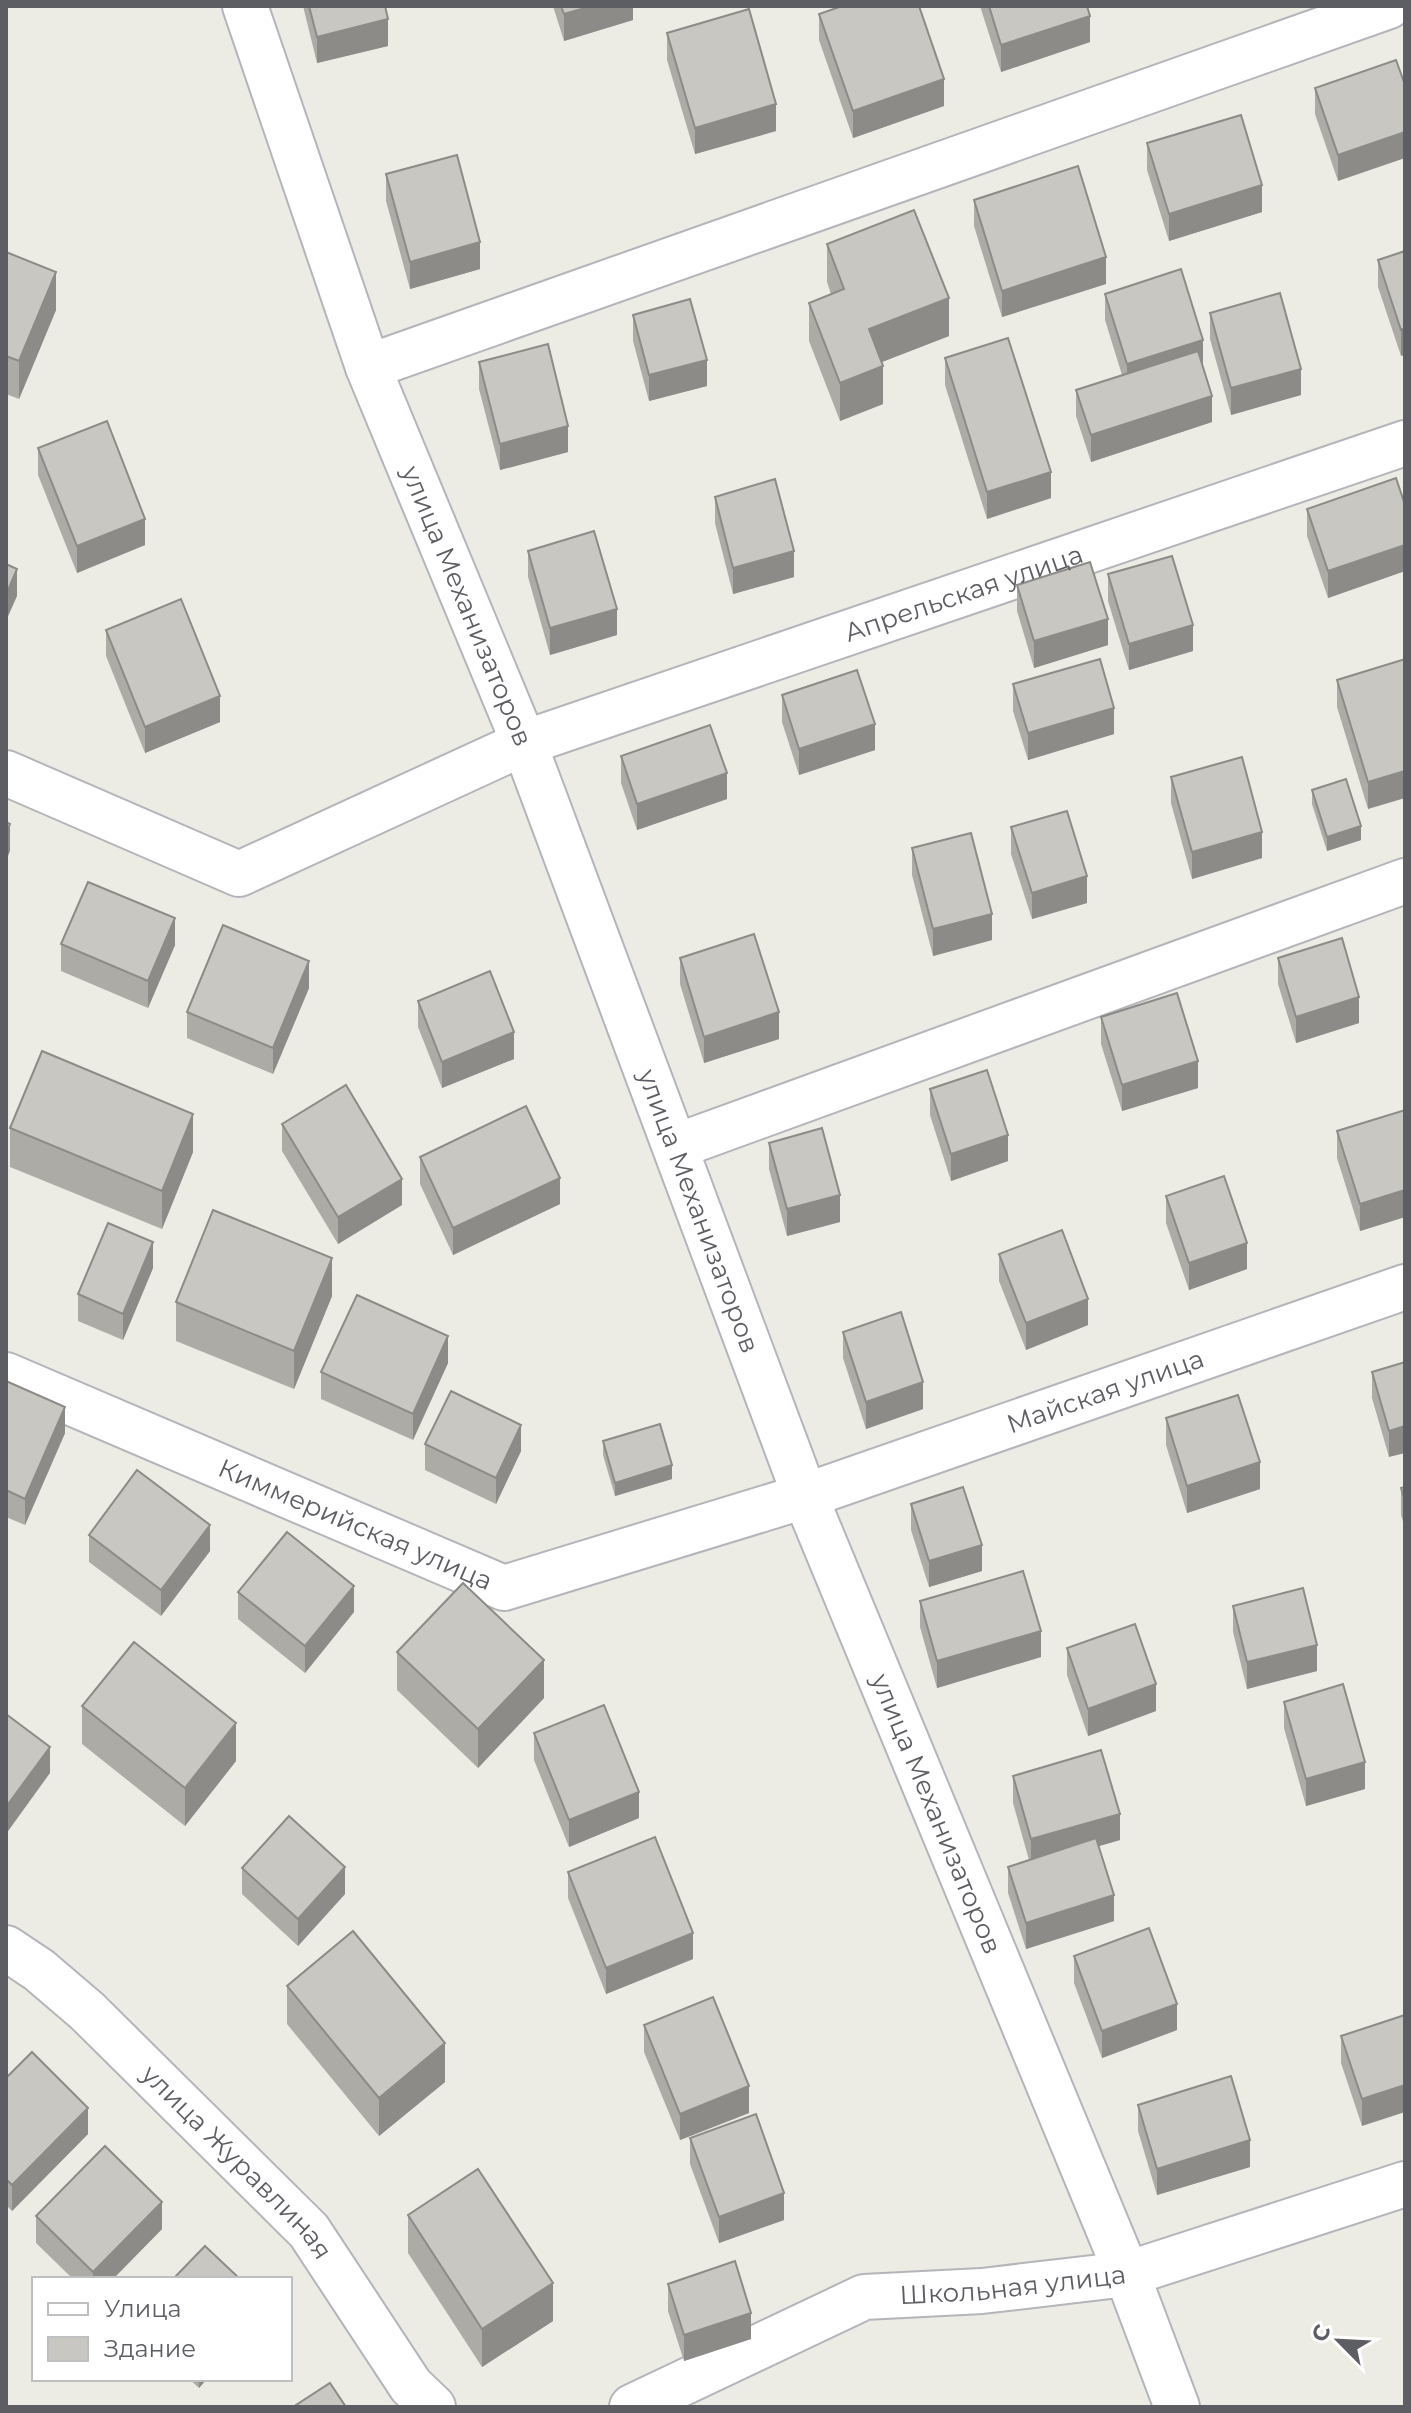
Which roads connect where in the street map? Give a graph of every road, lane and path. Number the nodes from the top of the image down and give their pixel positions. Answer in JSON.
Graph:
{"nodes":[{"id":1,"x":245,"y":6,"type":"edge"},
{"id":2,"x":1389,"y":6,"type":"edge"},
{"id":3,"x":368,"y":367,"type":"junction"},
{"id":4,"x":1405,"y":443,"type":"edge"},
{"id":5,"x":524,"y":743,"type":"junction"},
{"id":6,"x":6,"y":773,"type":"edge"},
{"id":7,"x":1405,"y":881,"type":"edge"},
{"id":8,"x":677,"y":1146,"type":"junction"},
{"id":9,"x":1405,"y":1287,"type":"edge"},
{"id":10,"x":6,"y":1375,"type":"edge"},
{"id":11,"x":805,"y":1496,"type":"junction"},
{"id":12,"x":6,"y":1948,"type":"edge"},
{"id":13,"x":1405,"y":2184,"type":"edge"},
{"id":14,"x":1127,"y":2274,"type":"junction"},
{"id":15,"x":433,"y":2407,"type":"edge"},
{"id":16,"x":632,"y":2407,"type":"edge"},
{"id":17,"x":1177,"y":2407,"type":"edge"}],
"edges":[{"from":1,"to":3,"type":"street","name":"улица Механизаторов"},
{"from":2,"to":3,"type":"street"},
{"from":3,"to":5,"type":"street","name":"улица Механизаторов"},
{"from":4,"to":5,"type":"street","name":"Апрельская улица"},
{"from":5,"to":6,"type":"street","name":"Апрельская улица"},
{"from":5,"to":8,"type":"street","name":"улица Механизаторов"},
{"from":7,"to":8,"type":"street"},
{"from":8,"to":11,"type":"street","name":"улица Механизаторов"},
{"from":9,"to":11,"type":"street","name":"Майская улица"},
{"from":10,"to":11,"type":"street","name":"Киммерийская улица"},
{"from":11,"to":14,"type":"street","name":"улица Механизаторов"},
{"from":12,"to":15,"type":"street","name":"улица Журавлиная"},
{"from":13,"to":14,"type":"street","name":"Школьная улица"},
{"from":14,"to":16,"type":"street","name":"Школьная улица"},
{"from":14,"to":17,"type":"street","name":"улица Механизаторов"}]}
